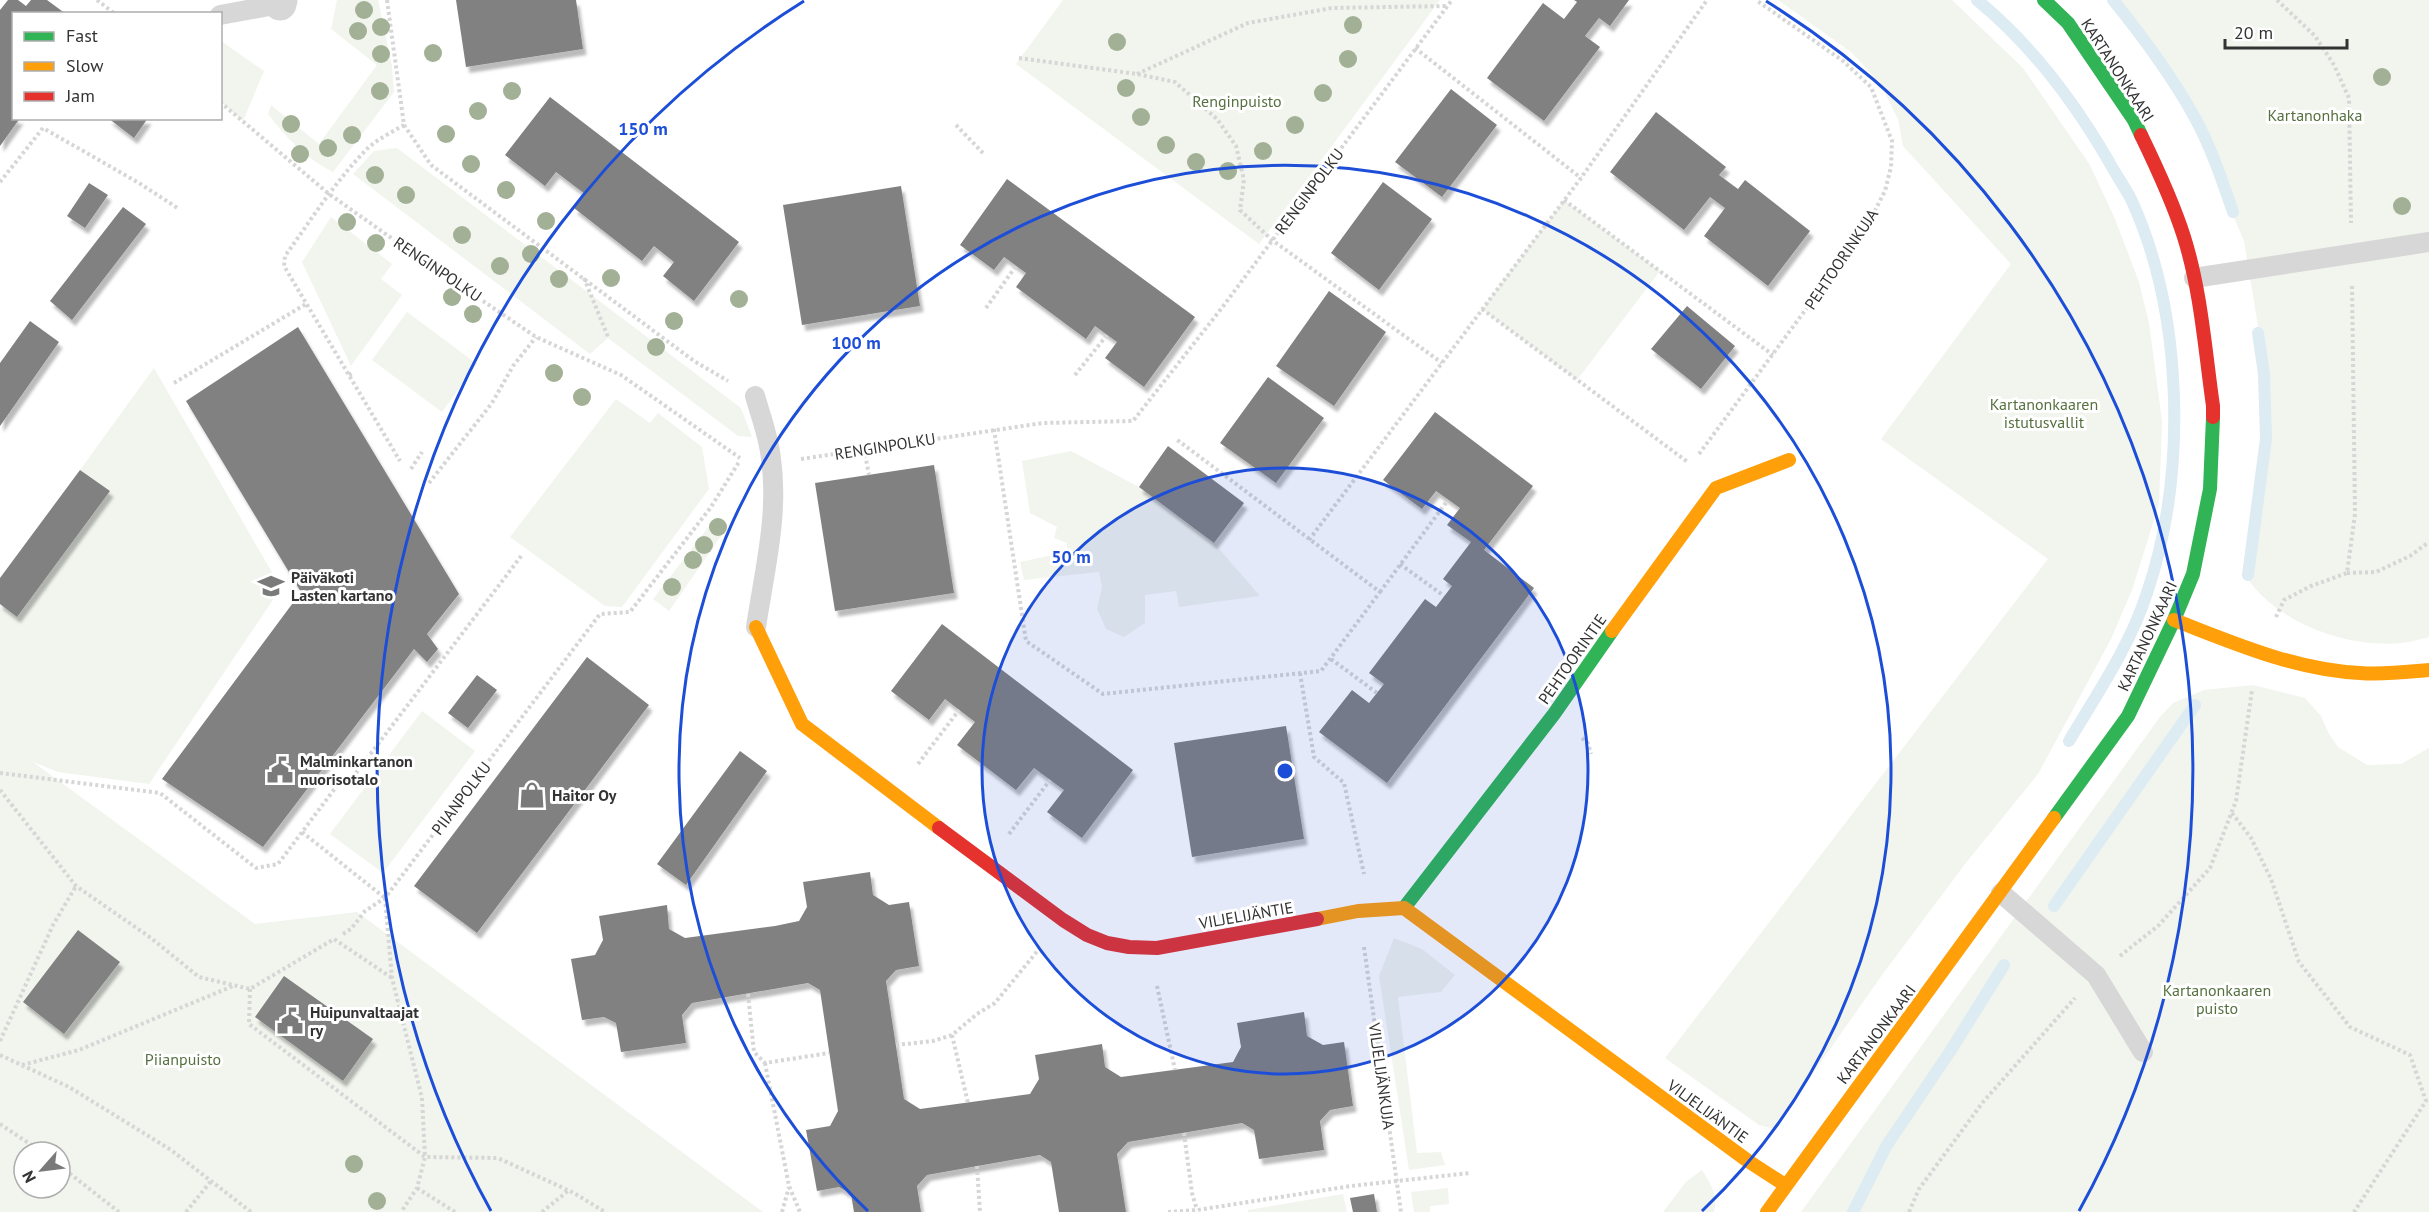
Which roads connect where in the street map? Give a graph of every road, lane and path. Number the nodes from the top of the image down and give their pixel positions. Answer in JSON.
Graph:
{"nodes":[{"id":1,"x":97,"y":0,"type":"edge"},
{"id":2,"x":387,"y":0,"type":"edge"},
{"id":3,"x":1452,"y":0,"type":"edge"},
{"id":4,"x":1707,"y":0,"type":"edge"},
{"id":5,"x":1756,"y":0,"type":"edge"},
{"id":6,"x":2044,"y":0,"type":"edge"},
{"id":7,"x":2277,"y":0,"type":"edge"},
{"id":8,"x":281,"y":2,"type":"edge"},
{"id":9,"x":1448,"y":6,"type":"junction"},
{"id":10,"x":112,"y":12,"type":"edge"},
{"id":11,"x":222,"y":15,"type":"edge"},
{"id":12,"x":1415,"y":48,"type":"junction"},
{"id":13,"x":1019,"y":58,"type":"dead end"},
{"id":14,"x":1137,"y":74,"type":"junction"},
{"id":15,"x":222,"y":104,"type":"edge"},
{"id":16,"x":404,"y":125,"type":"junction"},
{"id":17,"x":956,"y":125,"type":"dead end"},
{"id":18,"x":983,"y":153,"type":"dead end"},
{"id":19,"x":1581,"y":178,"type":"junction"},
{"id":20,"x":0,"y":182,"type":"edge"},
{"id":21,"x":329,"y":194,"type":"junction"},
{"id":22,"x":1564,"y":200,"type":"junction"},
{"id":23,"x":179,"y":209,"type":"dead end"},
{"id":24,"x":1272,"y":240,"type":"junction"},
{"id":25,"x":2429,"y":242,"type":"edge"},
{"id":26,"x":2352,"y":253,"type":"junction"},
{"id":27,"x":1016,"y":266,"type":"dead end"},
{"id":28,"x":584,"y":278,"type":"junction"},
{"id":29,"x":2194,"y":278,"type":"junction"},
{"id":30,"x":306,"y":304,"type":"junction"},
{"id":31,"x":986,"y":308,"type":"dead end"},
{"id":32,"x":1482,"y":309,"type":"junction"},
{"id":33,"x":1107,"y":335,"type":"dead end"},
{"id":34,"x":536,"y":337,"type":"junction"},
{"id":35,"x":608,"y":337,"type":"dead end"},
{"id":36,"x":1442,"y":363,"type":"junction"},
{"id":37,"x":354,"y":372,"type":"dead end"},
{"id":38,"x":349,"y":375,"type":"junction"},
{"id":39,"x":1075,"y":375,"type":"dead end"},
{"id":40,"x":174,"y":383,"type":"dead end"},
{"id":41,"x":755,"y":396,"type":"joint"},
{"id":42,"x":994,"y":429,"type":"junction"},
{"id":43,"x":1176,"y":439,"type":"dead end"},
{"id":44,"x":864,"y":449,"type":"junction"},
{"id":45,"x":422,"y":452,"type":"dead end"},
{"id":46,"x":741,"y":459,"type":"junction"},
{"id":47,"x":400,"y":460,"type":"dead end"},
{"id":48,"x":1790,"y":460,"type":"dead end"},
{"id":49,"x":772,"y":461,"type":"junction"},
{"id":50,"x":411,"y":469,"type":"dead end"},
{"id":51,"x":868,"y":475,"type":"dead end"},
{"id":52,"x":429,"y":483,"type":"dead end"},
{"id":53,"x":1716,"y":488,"type":"junction"},
{"id":54,"x":1448,"y":500,"type":"dead end"},
{"id":55,"x":1309,"y":540,"type":"junction"},
{"id":56,"x":2429,"y":542,"type":"edge"},
{"id":57,"x":522,"y":555,"type":"dead end"},
{"id":58,"x":1400,"y":564,"type":"junction"},
{"id":59,"x":2347,"y":573,"type":"junction"},
{"id":60,"x":1380,"y":592,"type":"junction"},
{"id":61,"x":1444,"y":596,"type":"dead end"},
{"id":62,"x":2279,"y":609,"type":"dead end"},
{"id":63,"x":2174,"y":620,"type":"junction"},
{"id":64,"x":756,"y":627,"type":"joint"},
{"id":65,"x":1331,"y":659,"type":"junction"},
{"id":66,"x":2429,"y":670,"type":"edge"},
{"id":67,"x":1300,"y":673,"type":"junction"},
{"id":68,"x":1377,"y":693,"type":"dead end"},
{"id":69,"x":959,"y":710,"type":"dead end"},
{"id":70,"x":918,"y":765,"type":"dead end"},
{"id":71,"x":0,"y":773,"type":"edge"},
{"id":72,"x":1050,"y":780,"type":"dead end"},
{"id":73,"x":0,"y":790,"type":"edge"},
{"id":74,"x":2232,"y":812,"type":"dead end"},
{"id":75,"x":302,"y":832,"type":"junction"},
{"id":76,"x":1002,"y":843,"type":"dead end"},
{"id":77,"x":1366,"y":884,"type":"dead end"},
{"id":78,"x":75,"y":886,"type":"junction"},
{"id":79,"x":2001,"y":893,"type":"junction"},
{"id":80,"x":384,"y":898,"type":"junction"},
{"id":81,"x":1404,"y":908,"type":"junction"},
{"id":82,"x":343,"y":934,"type":"dead end"},
{"id":83,"x":1362,"y":939,"type":"dead end"},
{"id":84,"x":1041,"y":947,"type":"dead end"},
{"id":85,"x":392,"y":978,"type":"junction"},
{"id":86,"x":1156,"y":984,"type":"dead end"},
{"id":87,"x":234,"y":985,"type":"junction"},
{"id":88,"x":250,"y":989,"type":"junction"},
{"id":89,"x":748,"y":994,"type":"dead end"},
{"id":90,"x":952,"y":1035,"type":"junction"},
{"id":91,"x":0,"y":1041,"type":"edge"},
{"id":92,"x":896,"y":1045,"type":"dead end"},
{"id":93,"x":2143,"y":1052,"type":"dead end"},
{"id":94,"x":829,"y":1053,"type":"dead end"},
{"id":95,"x":0,"y":1055,"type":"edge"},
{"id":96,"x":765,"y":1063,"type":"junction"},
{"id":97,"x":22,"y":1065,"type":"junction"},
{"id":98,"x":1175,"y":1070,"type":"dead end"},
{"id":99,"x":968,"y":1103,"type":"dead end"},
{"id":100,"x":0,"y":1124,"type":"edge"},
{"id":101,"x":1184,"y":1133,"type":"dead end"},
{"id":102,"x":24,"y":1140,"type":"edge"},
{"id":103,"x":425,"y":1157,"type":"junction"},
{"id":104,"x":977,"y":1166,"type":"dead end"},
{"id":105,"x":1470,"y":1173,"type":"dead end"},
{"id":106,"x":72,"y":1175,"type":"edge"},
{"id":107,"x":211,"y":1181,"type":"junction"},
{"id":108,"x":1397,"y":1181,"type":"junction"},
{"id":109,"x":1785,"y":1185,"type":"junction"},
{"id":110,"x":789,"y":1186,"type":"junction"},
{"id":111,"x":417,"y":1188,"type":"junction"},
{"id":112,"x":569,"y":1190,"type":"junction"},
{"id":113,"x":1197,"y":1210,"type":"junction"},
{"id":114,"x":119,"y":1212,"type":"edge"},
{"id":115,"x":186,"y":1212,"type":"edge"},
{"id":116,"x":250,"y":1212,"type":"edge"},
{"id":117,"x":401,"y":1212,"type":"edge"},
{"id":118,"x":456,"y":1212,"type":"edge"},
{"id":119,"x":542,"y":1212,"type":"edge"},
{"id":120,"x":604,"y":1212,"type":"edge"},
{"id":121,"x":782,"y":1212,"type":"edge"},
{"id":122,"x":801,"y":1212,"type":"edge"},
{"id":123,"x":980,"y":1212,"type":"edge"},
{"id":124,"x":1168,"y":1212,"type":"edge"},
{"id":125,"x":1401,"y":1212,"type":"edge"},
{"id":126,"x":1767,"y":1212,"type":"edge"},
{"id":127,"x":2354,"y":1212,"type":"edge"}],
"edges":[{"from":1,"to":10,"type":"path"},
{"from":2,"to":16,"type":"path"},
{"from":3,"to":9,"type":"path","name":"RENGINPOLKU"},
{"from":4,"to":19,"type":"path"},
{"from":5,"to":22,"type":"path","name":"PEHTOORINKUJA"},
{"from":6,"to":29,"type":"street","name":"KARTANONKAARI"},
{"from":7,"to":26,"type":"path"},
{"from":8,"to":11,"type":"lane"},
{"from":9,"to":12,"type":"path","name":"RENGINPOLKU"},
{"from":9,"to":14,"type":"path"},
{"from":12,"to":19,"type":"path"},
{"from":12,"to":24,"type":"path","name":"RENGINPOLKU"},
{"from":13,"to":14,"type":"path"},
{"from":14,"to":24,"type":"path"},
{"from":15,"to":21,"type":"path","name":"RENGINPOLKU"},
{"from":16,"to":21,"type":"path"},
{"from":16,"to":28,"type":"path"},
{"from":17,"to":18,"type":"path"},
{"from":19,"to":22,"type":"path"},
{"from":20,"to":23,"type":"path"},
{"from":21,"to":30,"type":"path"},
{"from":21,"to":34,"type":"path","name":"RENGINPOLKU"},
{"from":22,"to":32,"type":"path"},
{"from":24,"to":36,"type":"path"},
{"from":24,"to":42,"type":"path","name":"RENGINPOLKU"},
{"from":25,"to":26,"type":"lane"},
{"from":26,"to":29,"type":"lane"},
{"from":26,"to":59,"type":"path"},
{"from":27,"to":31,"type":"path"},
{"from":28,"to":35,"type":"path"},
{"from":28,"to":41,"type":"path"},
{"from":29,"to":63,"type":"street","name":"KARTANONKAARI"},
{"from":30,"to":38,"type":"path"},
{"from":30,"to":40,"type":"path"},
{"from":32,"to":36,"type":"path"},
{"from":32,"to":53,"type":"path"},
{"from":33,"to":39,"type":"path"},
{"from":34,"to":46,"type":"path","name":"RENGINPOLKU"},
{"from":34,"to":52,"type":"path"},
{"from":36,"to":55,"type":"path"},
{"from":37,"to":38,"type":"path"},
{"from":38,"to":47,"type":"path"},
{"from":41,"to":49,"type":"lane"},
{"from":42,"to":44,"type":"path","name":"RENGINPOLKU"},
{"from":42,"to":67,"type":"path"},
{"from":43,"to":55,"type":"path"},
{"from":44,"to":49,"type":"path","name":"RENGINPOLKU"},
{"from":44,"to":51,"type":"path"},
{"from":45,"to":50,"type":"path"},
{"from":46,"to":49,"type":"path","name":"RENGINPOLKU"},
{"from":46,"to":80,"type":"path","name":"PIIANPOLKU"},
{"from":48,"to":53,"type":"street"},
{"from":49,"to":64,"type":"lane"},
{"from":53,"to":81,"type":"street","name":"PEHTOORINTIE"},
{"from":54,"to":58,"type":"path"},
{"from":55,"to":60,"type":"path"},
{"from":56,"to":59,"type":"path"},
{"from":57,"to":75,"type":"path"},
{"from":58,"to":60,"type":"path"},
{"from":58,"to":61,"type":"path"},
{"from":59,"to":62,"type":"path"},
{"from":60,"to":65,"type":"path"},
{"from":63,"to":66,"type":"street"},
{"from":63,"to":79,"type":"street","name":"KARTANONKAARI"},
{"from":64,"to":81,"type":"street","name":"VILJELIJÄNTIE"},
{"from":65,"to":67,"type":"path"},
{"from":65,"to":68,"type":"path"},
{"from":67,"to":77,"type":"path"},
{"from":69,"to":70,"type":"path"},
{"from":71,"to":75,"type":"path"},
{"from":72,"to":76,"type":"path"},
{"from":73,"to":78,"type":"path"},
{"from":74,"to":127,"type":"path"},
{"from":75,"to":80,"type":"path"},
{"from":78,"to":87,"type":"path"},
{"from":78,"to":91,"type":"path"},
{"from":79,"to":93,"type":"lane"},
{"from":79,"to":109,"type":"street","name":"KARTANONKAARI"},
{"from":80,"to":82,"type":"path"},
{"from":80,"to":85,"type":"path"},
{"from":81,"to":109,"type":"street","name":"VILJELIJÄNTIE"},
{"from":83,"to":108,"type":"path","name":"VILJELIJÄNKUJA"},
{"from":84,"to":90,"type":"path"},
{"from":85,"to":88,"type":"path"},
{"from":85,"to":103,"type":"path"},
{"from":86,"to":98,"type":"path"},
{"from":87,"to":88,"type":"path"},
{"from":87,"to":97,"type":"path"},
{"from":88,"to":103,"type":"path"},
{"from":89,"to":96,"type":"path"},
{"from":90,"to":92,"type":"path"},
{"from":90,"to":99,"type":"path"},
{"from":94,"to":96,"type":"path"},
{"from":95,"to":97,"type":"path"},
{"from":96,"to":110,"type":"path"},
{"from":97,"to":107,"type":"path"},
{"from":100,"to":102,"type":"path"},
{"from":101,"to":113,"type":"path"},
{"from":103,"to":111,"type":"path"},
{"from":103,"to":112,"type":"path"},
{"from":104,"to":123,"type":"path"},
{"from":105,"to":108,"type":"path"},
{"from":106,"to":114,"type":"path"},
{"from":107,"to":115,"type":"path"},
{"from":107,"to":116,"type":"path"},
{"from":108,"to":113,"type":"path"},
{"from":108,"to":125,"type":"path","name":"VILJELIJÄNKUJA"},
{"from":109,"to":126,"type":"street","name":"KARTANONKAARI"},
{"from":110,"to":121,"type":"path"},
{"from":110,"to":122,"type":"path"},
{"from":111,"to":117,"type":"path"},
{"from":111,"to":118,"type":"path"},
{"from":112,"to":119,"type":"path"},
{"from":112,"to":120,"type":"path"},
{"from":113,"to":124,"type":"path"}]}
